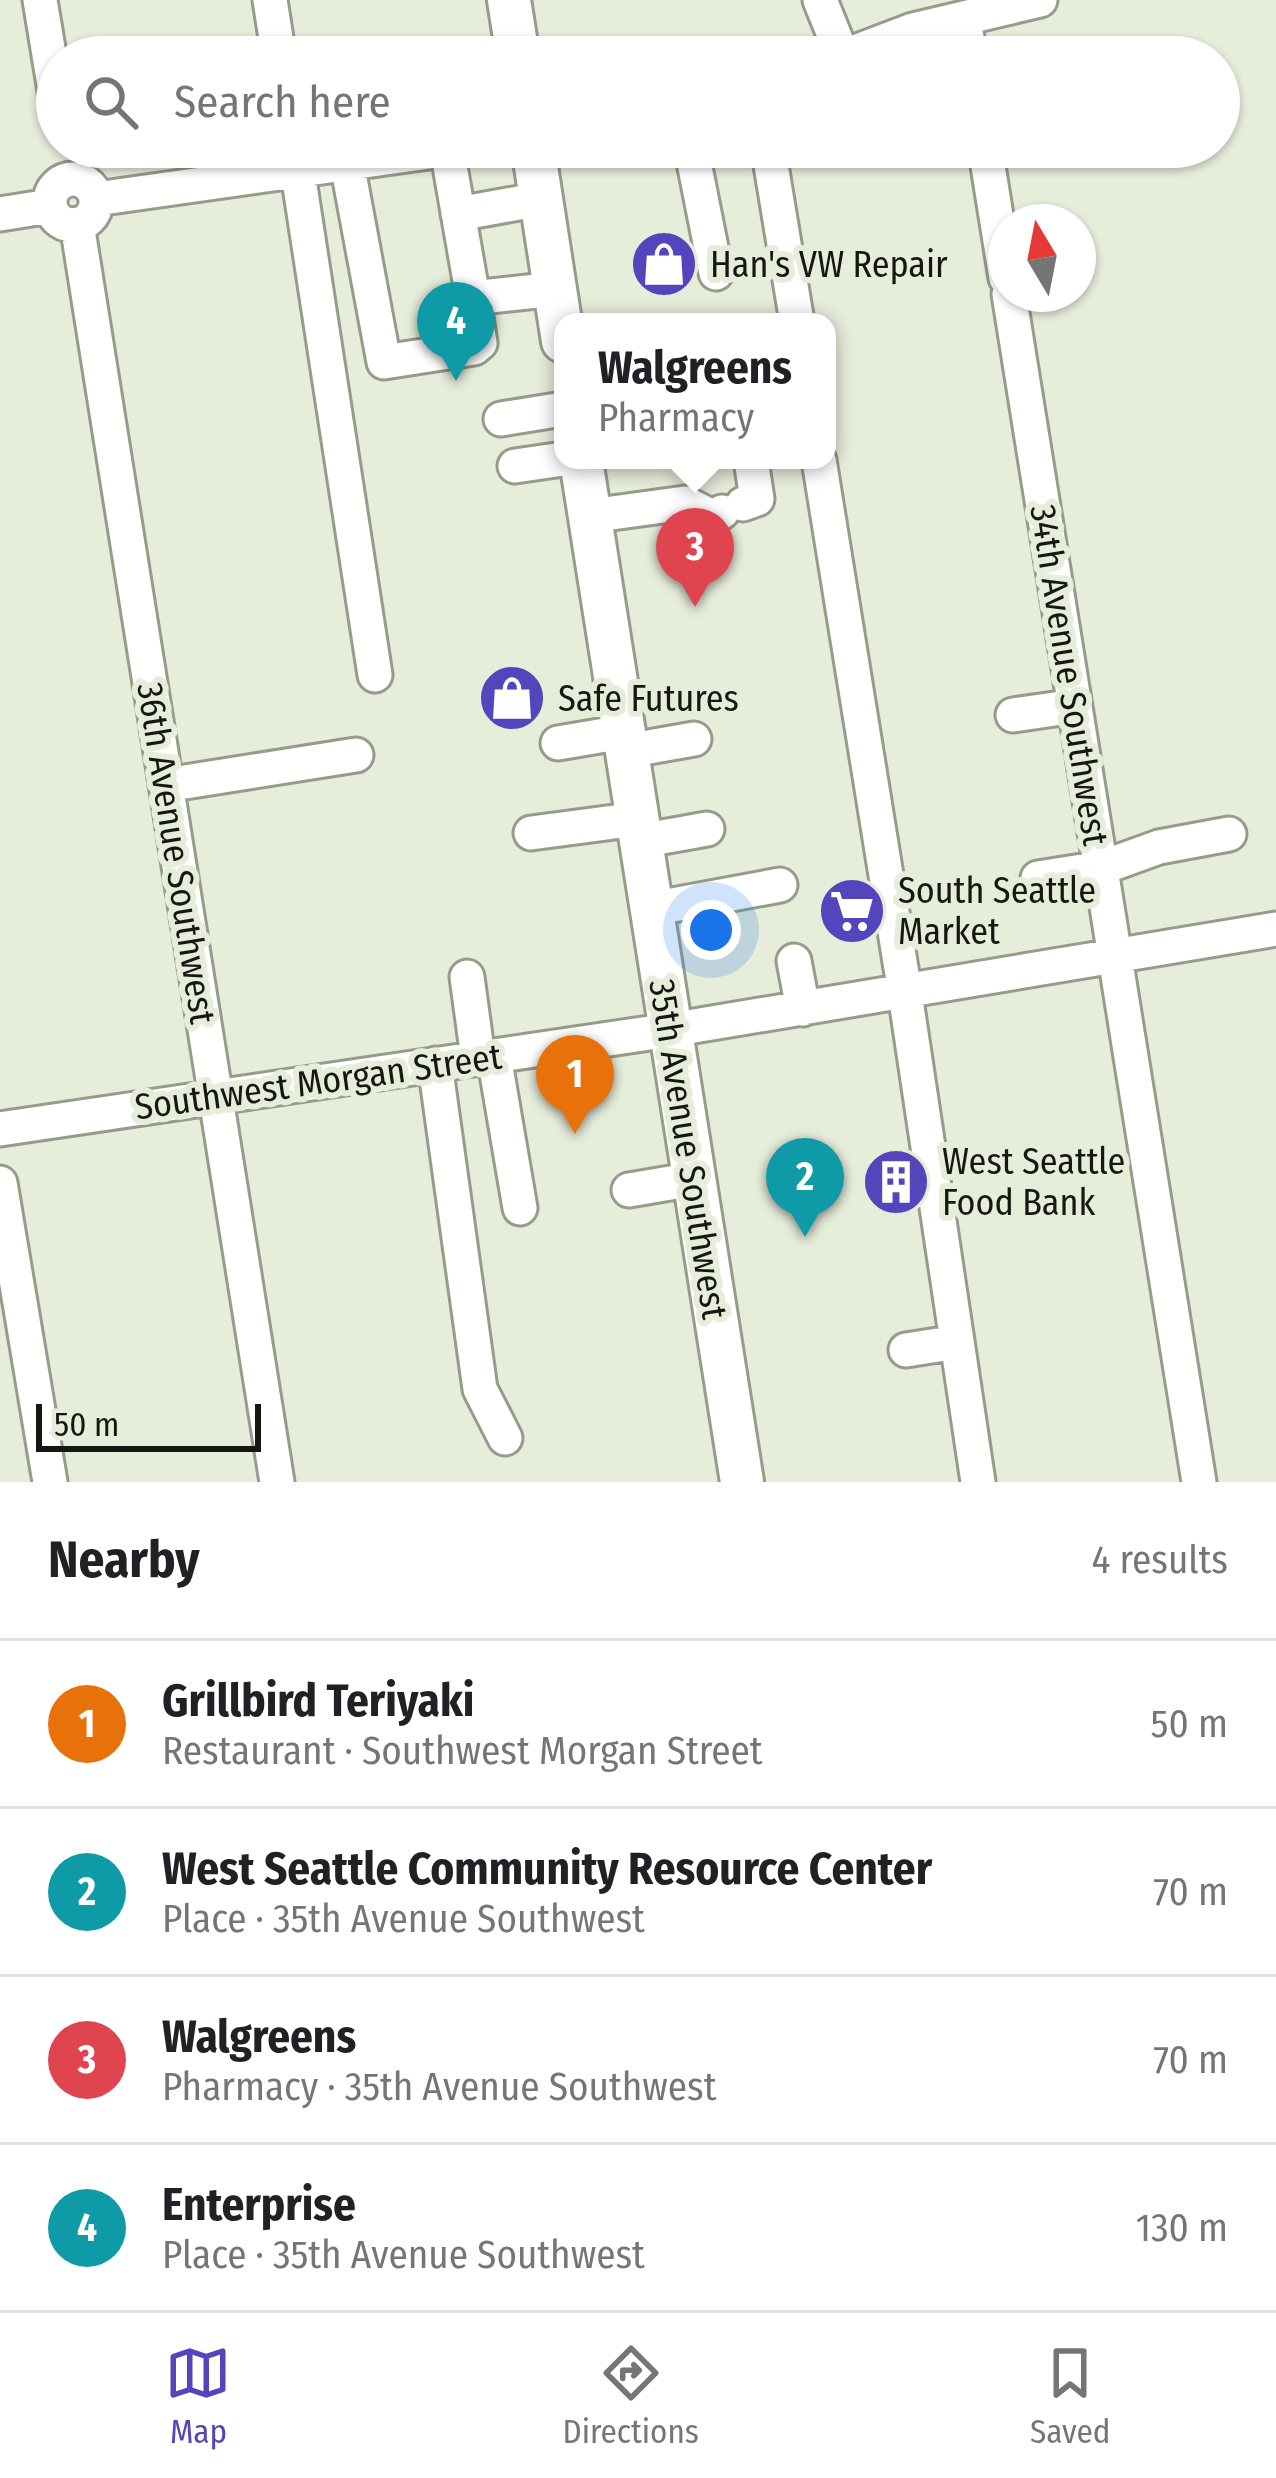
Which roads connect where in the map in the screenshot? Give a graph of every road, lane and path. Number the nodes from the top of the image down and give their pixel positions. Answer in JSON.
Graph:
{"nodes":[{"id":1,"x":40,"y":0,"type":"edge"},
{"id":2,"x":270,"y":0,"type":"edge"},
{"id":3,"x":509,"y":0,"type":"edge"},
{"id":4,"x":820,"y":0,"type":"edge"},
{"id":5,"x":1040,"y":0,"type":"edge"},
{"id":6,"x":964,"y":18,"type":"junction"},
{"id":7,"x":46,"y":36,"type":"edge"},
{"id":8,"x":276,"y":36,"type":"edge"},
{"id":9,"x":515,"y":36,"type":"edge"},
{"id":10,"x":834,"y":36,"type":"edge"},
{"id":11,"x":897,"y":36,"type":"edge"},
{"id":12,"x":967,"y":36,"type":"edge"},
{"id":13,"x":228,"y":168,"type":"edge"},
{"id":14,"x":298,"y":168,"type":"edge"},
{"id":15,"x":348,"y":168,"type":"edge"},
{"id":16,"x":457,"y":168,"type":"edge"},
{"id":17,"x":536,"y":168,"type":"edge"},
{"id":18,"x":696,"y":168,"type":"edge"},
{"id":19,"x":771,"y":168,"type":"edge"},
{"id":20,"x":992,"y":168,"type":"edge"},
{"id":21,"x":71,"y":191,"type":"edge"},
{"id":22,"x":541,"y":199,"type":"junction"},
{"id":23,"x":996,"y":204,"type":"edge"},
{"id":24,"x":0,"y":214,"type":"edge"},
{"id":25,"x":458,"y":214,"type":"junction"},
{"id":26,"x":716,"y":272,"type":"dead end"},
{"id":27,"x":555,"y":289,"type":"junction"},
{"id":28,"x":473,"y":298,"type":"junction"},
{"id":29,"x":1012,"y":312,"type":"edge"},
{"id":30,"x":559,"y":313,"type":"edge"},
{"id":31,"x":796,"y":313,"type":"edge"},
{"id":32,"x":554,"y":410,"type":"edge"},
{"id":33,"x":501,"y":419,"type":"dead end"},
{"id":34,"x":554,"y":460,"type":"edge"},
{"id":35,"x":515,"y":466,"type":"dead end"},
{"id":36,"x":582,"y":469,"type":"edge"},
{"id":37,"x":752,"y":469,"type":"edge"},
{"id":38,"x":820,"y":469,"type":"edge"},
{"id":39,"x":590,"y":516,"type":"junction"},
{"id":40,"x":376,"y":675,"type":"dead end"},
{"id":41,"x":1075,"y":706,"type":"junction"},
{"id":42,"x":1012,"y":716,"type":"dead end"},
{"id":43,"x":694,"y":739,"type":"dead end"},
{"id":44,"x":625,"y":741,"type":"junction"},
{"id":45,"x":558,"y":743,"type":"dead end"},
{"id":46,"x":356,"y":755,"type":"dead end"},
{"id":47,"x":166,"y":785,"type":"junction"},
{"id":48,"x":707,"y":829,"type":"dead end"},
{"id":49,"x":639,"y":830,"type":"junction"},
{"id":50,"x":530,"y":833,"type":"dead end"},
{"id":51,"x":1228,"y":834,"type":"dead end"},
{"id":52,"x":1101,"y":868,"type":"junction"},
{"id":53,"x":1038,"y":878,"type":"dead end"},
{"id":54,"x":779,"y":885,"type":"dead end"},
{"id":55,"x":651,"y":909,"type":"junction"},
{"id":56,"x":1276,"y":929,"type":"edge"},
{"id":57,"x":1115,"y":957,"type":"junction"},
{"id":58,"x":794,"y":961,"type":"dead end"},
{"id":59,"x":467,"y":977,"type":"dead end"},
{"id":60,"x":905,"y":993,"type":"junction"},
{"id":61,"x":803,"y":1009,"type":"junction"},
{"id":62,"x":670,"y":1030,"type":"junction"},
{"id":63,"x":486,"y":1057,"type":"junction"},
{"id":64,"x":436,"y":1064,"type":"junction"},
{"id":65,"x":217,"y":1096,"type":"junction"},
{"id":66,"x":0,"y":1129,"type":"edge"},
{"id":67,"x":694,"y":1179,"type":"junction"},
{"id":68,"x":0,"y":1183,"type":"edge"},
{"id":69,"x":629,"y":1190,"type":"dead end"},
{"id":70,"x":520,"y":1208,"type":"dead end"},
{"id":71,"x":957,"y":1342,"type":"junction"},
{"id":72,"x":906,"y":1350,"type":"dead end"},
{"id":73,"x":505,"y":1438,"type":"dead end"},
{"id":74,"x":50,"y":1482,"type":"edge"},
{"id":75,"x":278,"y":1482,"type":"edge"},
{"id":76,"x":742,"y":1482,"type":"edge"},
{"id":77,"x":978,"y":1482,"type":"edge"},
{"id":78,"x":1199,"y":1482,"type":"edge"}],
"edges":[{"from":1,"to":7,"type":"street"},
{"from":2,"to":8,"type":"street"},
{"from":3,"to":9,"type":"main road"},
{"from":4,"to":10,"type":"street"},
{"from":5,"to":6,"type":"street"},
{"from":6,"to":11,"type":"street"},
{"from":6,"to":12,"type":"street"},
{"from":13,"to":21,"type":"street"},
{"from":14,"to":40,"type":"street"},
{"from":15,"to":28,"type":"street"},
{"from":16,"to":25,"type":"street"},
{"from":17,"to":22,"type":"main road"},
{"from":18,"to":26,"type":"street"},
{"from":19,"to":31,"type":"street"},
{"from":20,"to":23,"type":"street"},
{"from":21,"to":24,"type":"street"},
{"from":21,"to":47,"type":"street","name":"36th Avenue Southwest"},
{"from":22,"to":25,"type":"street"},
{"from":22,"to":27,"type":"main road"},
{"from":25,"to":28,"type":"street"},
{"from":27,"to":28,"type":"street"},
{"from":27,"to":30,"type":"main road"},
{"from":29,"to":41,"type":"street","name":"34th Avenue Southwest"},
{"from":32,"to":33,"type":"street"},
{"from":34,"to":35,"type":"street"},
{"from":36,"to":39,"type":"main road","name":"35th Avenue Southwest"},
{"from":37,"to":39,"type":"street"},
{"from":38,"to":60,"type":"street"},
{"from":39,"to":44,"type":"main road","name":"35th Avenue Southwest"},
{"from":41,"to":42,"type":"street"},
{"from":41,"to":52,"type":"street","name":"34th Avenue Southwest"},
{"from":43,"to":44,"type":"street"},
{"from":44,"to":45,"type":"street"},
{"from":44,"to":49,"type":"main road","name":"35th Avenue Southwest"},
{"from":46,"to":47,"type":"street"},
{"from":47,"to":65,"type":"street","name":"36th Avenue Southwest"},
{"from":48,"to":49,"type":"street"},
{"from":49,"to":50,"type":"street"},
{"from":49,"to":55,"type":"main road","name":"35th Avenue Southwest"},
{"from":51,"to":52,"type":"street"},
{"from":52,"to":53,"type":"street"},
{"from":52,"to":57,"type":"street","name":"34th Avenue Southwest"},
{"from":54,"to":55,"type":"street"},
{"from":55,"to":62,"type":"main road","name":"35th Avenue Southwest"},
{"from":56,"to":57,"type":"street","name":"Southwest Morgan Street"},
{"from":57,"to":60,"type":"street","name":"Southwest Morgan Street"},
{"from":57,"to":78,"type":"street","name":"34th Avenue Southwest"},
{"from":58,"to":61,"type":"street"},
{"from":59,"to":63,"type":"street"},
{"from":60,"to":61,"type":"street","name":"Southwest Morgan Street"},
{"from":60,"to":71,"type":"street"},
{"from":61,"to":62,"type":"street","name":"Southwest Morgan Street"},
{"from":62,"to":63,"type":"street","name":"Southwest Morgan Street"},
{"from":62,"to":67,"type":"main road","name":"35th Avenue Southwest"},
{"from":63,"to":64,"type":"street","name":"Southwest Morgan Street"},
{"from":63,"to":70,"type":"street"},
{"from":64,"to":65,"type":"street","name":"Southwest Morgan Street"},
{"from":64,"to":73,"type":"street"},
{"from":65,"to":66,"type":"street","name":"Southwest Morgan Street"},
{"from":65,"to":75,"type":"street","name":"36th Avenue Southwest"},
{"from":67,"to":69,"type":"street"},
{"from":67,"to":76,"type":"main road","name":"35th Avenue Southwest"},
{"from":68,"to":74,"type":"street"},
{"from":71,"to":72,"type":"street"},
{"from":71,"to":77,"type":"street"}]}
